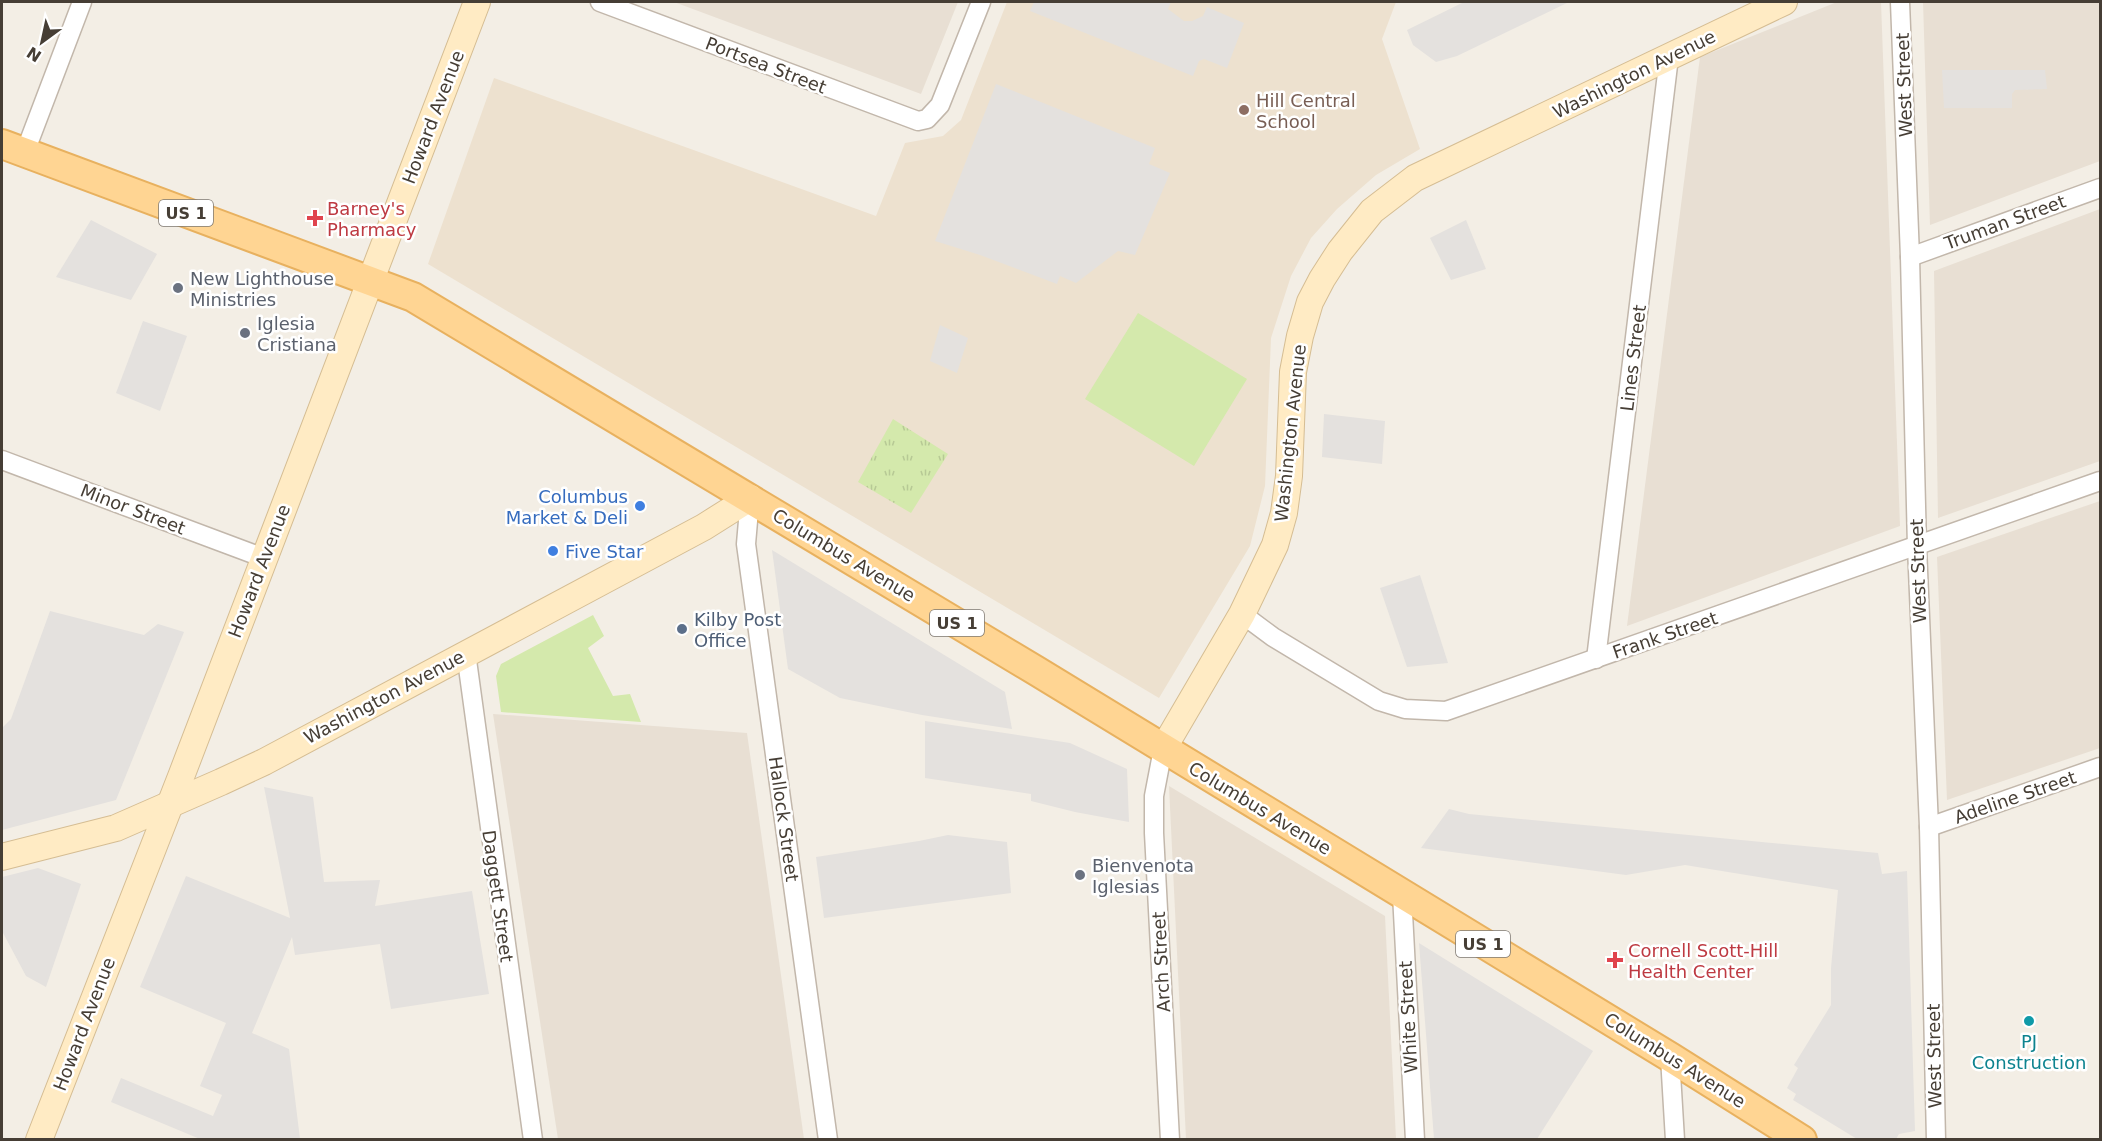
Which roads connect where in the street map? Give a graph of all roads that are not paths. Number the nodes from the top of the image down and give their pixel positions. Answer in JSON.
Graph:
{"nodes":[{"id":1,"x":82,"y":2,"type":"edge"},
{"id":2,"x":477,"y":2,"type":"edge"},
{"id":3,"x":600,"y":2,"type":"edge"},
{"id":4,"x":981,"y":2,"type":"edge"},
{"id":5,"x":1784,"y":2,"type":"edge"},
{"id":6,"x":1900,"y":2,"type":"edge"},
{"id":7,"x":1669,"y":57,"type":"junction"},
{"id":8,"x":13,"y":148,"type":"edge"},
{"id":9,"x":2100,"y":188,"type":"edge"},
{"id":10,"x":1910,"y":257,"type":"junction"},
{"id":11,"x":371,"y":281,"type":"junction"},
{"id":12,"x":2,"y":460,"type":"edge"},
{"id":13,"x":2100,"y":481,"type":"edge"},
{"id":14,"x":750,"y":498,"type":"junction"},
{"id":15,"x":1917,"y":547,"type":"junction"},
{"id":16,"x":264,"y":558,"type":"junction"},
{"id":17,"x":1242,"y":614,"type":"junction"},
{"id":18,"x":466,"y":653,"type":"junction"},
{"id":19,"x":1596,"y":659,"type":"junction"},
{"id":20,"x":1163,"y":749,"type":"junction"},
{"id":21,"x":2100,"y":767,"type":"edge"},
{"id":22,"x":169,"y":804,"type":"junction"},
{"id":23,"x":1929,"y":827,"type":"junction"},
{"id":24,"x":2,"y":857,"type":"edge"},
{"id":25,"x":1402,"y":894,"type":"junction"},
{"id":26,"x":1670,"y":1057,"type":"junction"},
{"id":27,"x":39,"y":1140,"type":"edge"},
{"id":28,"x":533,"y":1140,"type":"edge"},
{"id":29,"x":828,"y":1140,"type":"edge"},
{"id":30,"x":1170,"y":1140,"type":"edge"},
{"id":31,"x":1415,"y":1140,"type":"edge"},
{"id":32,"x":1675,"y":1140,"type":"edge"},
{"id":33,"x":1802,"y":1140,"type":"edge"},
{"id":34,"x":1936,"y":1140,"type":"edge"}],
"edges":[{"from":1,"to":8,"type":"street"},
{"from":2,"to":11,"type":"main road","name":"Howard Avenue"},
{"from":3,"to":4,"type":"street","name":"Portsea Street"},
{"from":5,"to":7,"type":"main road","name":"Washington Avenue"},
{"from":6,"to":10,"type":"street","name":"West Street"},
{"from":7,"to":17,"type":"main road","name":"Washington Avenue"},
{"from":7,"to":19,"type":"street","name":"Lines Street"},
{"from":8,"to":11,"type":"main road","name":"Columbus Avenue","number":"US 1"},
{"from":9,"to":10,"type":"street","name":"Truman Street"},
{"from":10,"to":15,"type":"street","name":"West Street"},
{"from":11,"to":14,"type":"main road","name":"Columbus Avenue","number":"US 1"},
{"from":11,"to":16,"type":"main road","name":"Howard Avenue"},
{"from":12,"to":16,"type":"street","name":"Minor Street"},
{"from":13,"to":15,"type":"street","name":"Frank Street"},
{"from":14,"to":18,"type":"main road","name":"Washington Avenue"},
{"from":14,"to":20,"type":"main road","name":"Columbus Avenue","number":"US 1"},
{"from":14,"to":29,"type":"street","name":"Hallock Street"},
{"from":15,"to":19,"type":"street","name":"Frank Street"},
{"from":15,"to":23,"type":"street","name":"West Street"},
{"from":16,"to":22,"type":"main road","name":"Howard Avenue"},
{"from":17,"to":19,"type":"street","name":"Frank Street"},
{"from":17,"to":20,"type":"main road","name":"Washington Avenue"},
{"from":18,"to":22,"type":"main road","name":"Washington Avenue"},
{"from":18,"to":28,"type":"street","name":"Daggett Street"},
{"from":20,"to":25,"type":"main road","name":"Columbus Avenue","number":"US 1"},
{"from":20,"to":30,"type":"street","name":"Arch Street"},
{"from":21,"to":23,"type":"street","name":"Adeline Street"},
{"from":22,"to":24,"type":"main road","name":"Washington Avenue"},
{"from":22,"to":27,"type":"main road","name":"Howard Avenue"},
{"from":23,"to":34,"type":"street","name":"West Street"},
{"from":25,"to":26,"type":"main road","name":"Columbus Avenue","number":"US 1"},
{"from":25,"to":31,"type":"street","name":"White Street"},
{"from":26,"to":32,"type":"street"},
{"from":26,"to":33,"type":"main road","name":"Columbus Avenue","number":"US 1"}]}
